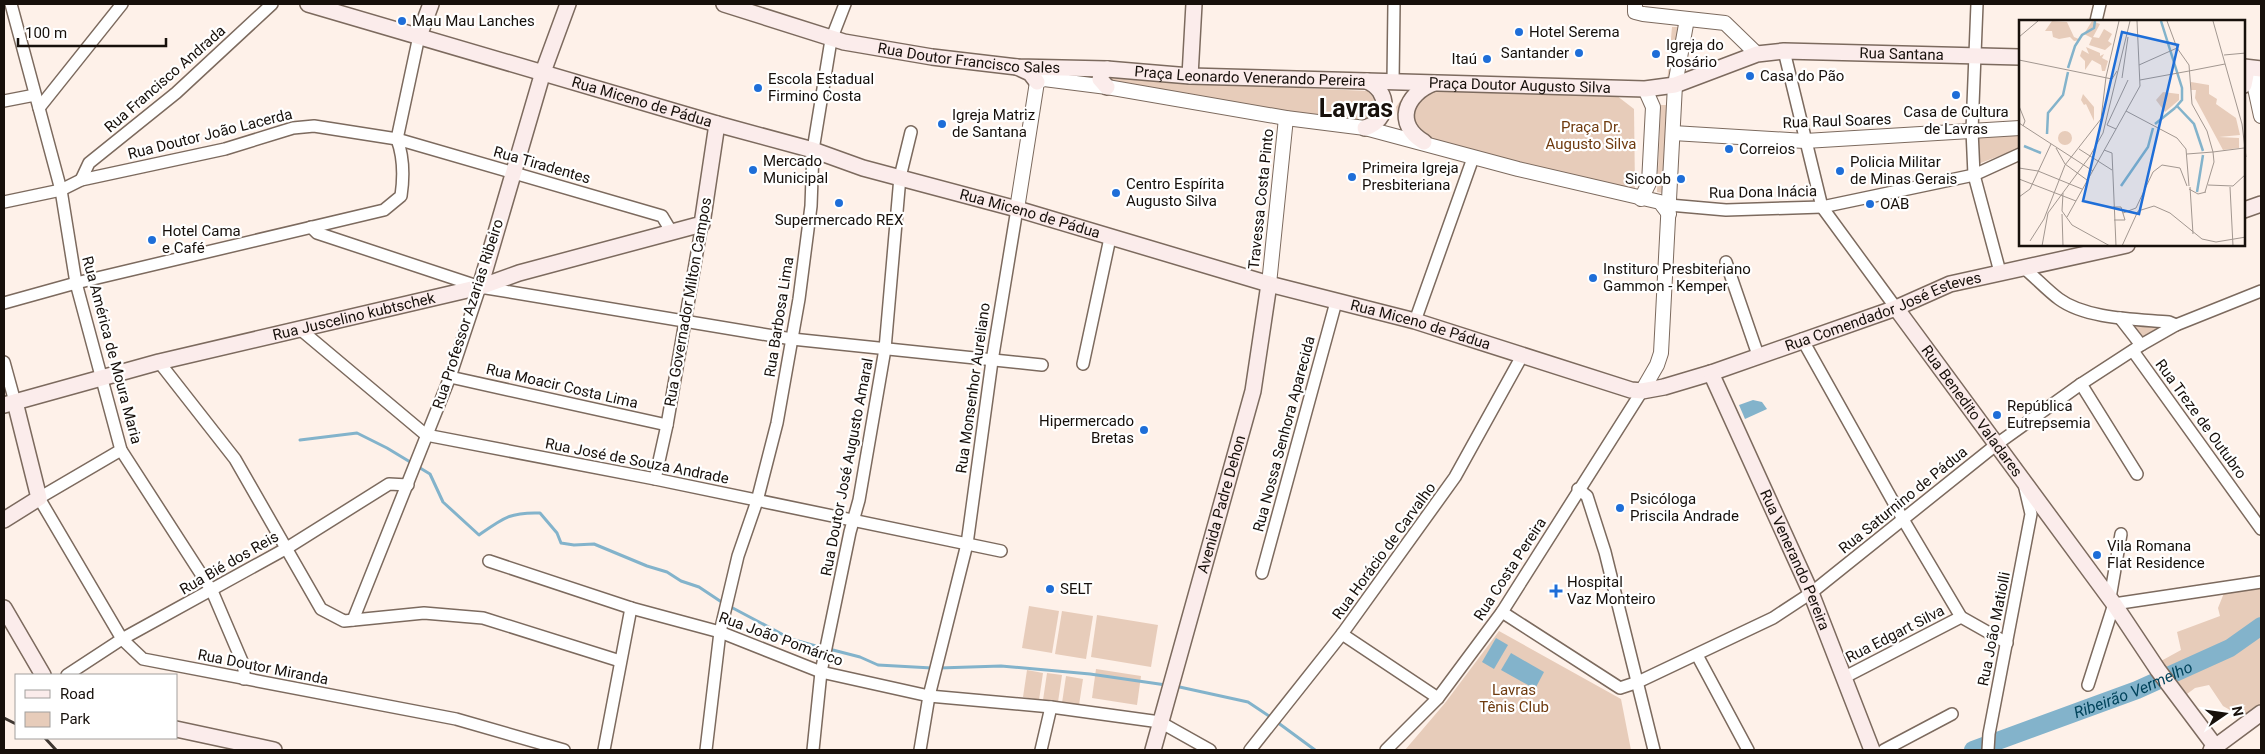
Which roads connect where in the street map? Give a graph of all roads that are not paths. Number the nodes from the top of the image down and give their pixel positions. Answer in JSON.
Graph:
{"nodes":[{"id":1,"x":11,"y":4,"type":"edge"},
{"id":2,"x":122,"y":4,"type":"edge"},
{"id":3,"x":272,"y":4,"type":"edge"},
{"id":4,"x":308,"y":4,"type":"edge"},
{"id":5,"x":431,"y":4,"type":"edge"},
{"id":6,"x":568,"y":4,"type":"edge"},
{"id":7,"x":724,"y":4,"type":"edge"},
{"id":8,"x":845,"y":4,"type":"edge"},
{"id":9,"x":1194,"y":4,"type":"edge"},
{"id":10,"x":1394,"y":4,"type":"edge"},
{"id":11,"x":1977,"y":4,"type":"edge"},
{"id":12,"x":2100,"y":4,"type":"edge"},
{"id":13,"x":1635,"y":8,"type":"edge"},
{"id":14,"x":1687,"y":19,"type":"junction"},
{"id":15,"x":2096,"y":20,"type":"edge"},
{"id":16,"x":419,"y":36,"type":"junction"},
{"id":17,"x":831,"y":40,"type":"junction"},
{"id":18,"x":1784,"y":51,"type":"junction"},
{"id":19,"x":1757,"y":54,"type":"junction"},
{"id":20,"x":1976,"y":56,"type":"junction"},
{"id":21,"x":2019,"y":58,"type":"edge"},
{"id":22,"x":1017,"y":67,"type":"junction"},
{"id":23,"x":2245,"y":68,"type":"edge"},
{"id":24,"x":1107,"y":69,"type":"junction"},
{"id":25,"x":2261,"y":69,"type":"edge"},
{"id":26,"x":543,"y":72,"type":"junction"},
{"id":27,"x":2245,"y":74,"type":"edge"},
{"id":28,"x":2261,"y":74,"type":"edge"},
{"id":29,"x":1190,"y":76,"type":"junction"},
{"id":30,"x":1367,"y":81,"type":"junction"},
{"id":31,"x":1037,"y":82,"type":"junction"},
{"id":32,"x":1393,"y":82,"type":"junction"},
{"id":33,"x":1435,"y":82,"type":"junction"},
{"id":34,"x":1675,"y":85,"type":"junction"},
{"id":35,"x":1107,"y":87,"type":"junction"},
{"id":36,"x":2248,"y":87,"type":"edge"},
{"id":37,"x":1646,"y":89,"type":"junction"},
{"id":38,"x":35,"y":95,"type":"junction"},
{"id":39,"x":4,"y":101,"type":"edge"},
{"id":40,"x":39,"y":108,"type":"junction"},
{"id":41,"x":2261,"y":116,"type":"edge"},
{"id":42,"x":1286,"y":118,"type":"junction"},
{"id":43,"x":717,"y":124,"type":"junction"},
{"id":44,"x":1365,"y":128,"type":"junction"},
{"id":45,"x":2019,"y":128,"type":"edge"},
{"id":46,"x":1972,"y":130,"type":"junction"},
{"id":47,"x":911,"y":132,"type":"dead end"},
{"id":48,"x":1673,"y":133,"type":"junction"},
{"id":49,"x":396,"y":139,"type":"junction"},
{"id":50,"x":1805,"y":141,"type":"junction"},
{"id":51,"x":1424,"y":142,"type":"junction"},
{"id":52,"x":813,"y":150,"type":"junction"},
{"id":53,"x":2019,"y":154,"type":"edge"},
{"id":54,"x":1473,"y":158,"type":"junction"},
{"id":55,"x":514,"y":173,"type":"junction"},
{"id":56,"x":1974,"y":175,"type":"junction"},
{"id":57,"x":900,"y":177,"type":"junction"},
{"id":58,"x":81,"y":180,"type":"junction"},
{"id":59,"x":61,"y":190,"type":"junction"},
{"id":60,"x":1641,"y":199,"type":"junction"},
{"id":61,"x":4,"y":202,"type":"edge"},
{"id":62,"x":1667,"y":204,"type":"junction"},
{"id":63,"x":2261,"y":204,"type":"edge"},
{"id":64,"x":1822,"y":207,"type":"junction"},
{"id":65,"x":1017,"y":209,"type":"junction"},
{"id":66,"x":2245,"y":210,"type":"edge"},
{"id":67,"x":702,"y":224,"type":"junction"},
{"id":68,"x":312,"y":227,"type":"junction"},
{"id":69,"x":671,"y":231,"type":"junction"},
{"id":70,"x":1110,"y":238,"type":"junction"},
{"id":71,"x":2123,"y":246,"type":"edge"},
{"id":72,"x":1726,"y":262,"type":"dead end"},
{"id":73,"x":2024,"y":268,"type":"junction"},
{"id":74,"x":2000,"y":272,"type":"junction"},
{"id":75,"x":519,"y":273,"type":"junction"},
{"id":76,"x":447,"y":277,"type":"junction"},
{"id":77,"x":76,"y":283,"type":"junction"},
{"id":78,"x":1269,"y":284,"type":"junction"},
{"id":79,"x":480,"y":287,"type":"junction"},
{"id":80,"x":2261,"y":291,"type":"edge"},
{"id":81,"x":520,"y":293,"type":"junction"},
{"id":82,"x":447,"y":295,"type":"junction"},
{"id":83,"x":1336,"y":302,"type":"junction"},
{"id":84,"x":4,"y":304,"type":"edge"},
{"id":85,"x":1896,"y":308,"type":"junction"},
{"id":86,"x":2120,"y":318,"type":"junction"},
{"id":87,"x":1415,"y":321,"type":"junction"},
{"id":88,"x":684,"y":322,"type":"junction"},
{"id":89,"x":2176,"y":326,"type":"junction"},
{"id":90,"x":301,"y":330,"type":"junction"},
{"id":91,"x":792,"y":339,"type":"junction"},
{"id":92,"x":1802,"y":340,"type":"junction"},
{"id":93,"x":2137,"y":348,"type":"junction"},
{"id":94,"x":886,"y":349,"type":"junction"},
{"id":95,"x":1758,"y":355,"type":"junction"},
{"id":96,"x":1522,"y":356,"type":"junction"},
{"id":97,"x":992,"y":361,"type":"junction"},
{"id":98,"x":4,"y":362,"type":"edge"},
{"id":99,"x":158,"y":362,"type":"junction"},
{"id":100,"x":1083,"y":364,"type":"dead end"},
{"id":101,"x":1042,"y":365,"type":"dead end"},
{"id":102,"x":1711,"y":373,"type":"junction"},
{"id":103,"x":450,"y":376,"type":"junction"},
{"id":104,"x":101,"y":377,"type":"junction"},
{"id":105,"x":2081,"y":384,"type":"junction"},
{"id":106,"x":1642,"y":390,"type":"junction"},
{"id":107,"x":9,"y":404,"type":"edge"},
{"id":108,"x":667,"y":425,"type":"junction"},
{"id":109,"x":426,"y":435,"type":"junction"},
{"id":110,"x":1997,"y":444,"type":"junction"},
{"id":111,"x":121,"y":450,"type":"junction"},
{"id":112,"x":2137,"y":474,"type":"dead end"},
{"id":113,"x":655,"y":478,"type":"junction"},
{"id":114,"x":408,"y":485,"type":"junction"},
{"id":115,"x":1578,"y":489,"type":"junction"},
{"id":116,"x":39,"y":498,"type":"junction"},
{"id":117,"x":757,"y":501,"type":"junction"},
{"id":118,"x":2036,"y":510,"type":"junction"},
{"id":119,"x":4,"y":520,"type":"edge"},
{"id":120,"x":853,"y":520,"type":"junction"},
{"id":121,"x":1904,"y":521,"type":"junction"},
{"id":122,"x":2261,"y":529,"type":"edge"},
{"id":123,"x":2121,"y":534,"type":"dead end"},
{"id":124,"x":967,"y":544,"type":"junction"},
{"id":125,"x":287,"y":548,"type":"junction"},
{"id":126,"x":1000,"y":551,"type":"dead end"},
{"id":127,"x":489,"y":561,"type":"dead end"},
{"id":128,"x":1262,"y":573,"type":"dead end"},
{"id":129,"x":2261,"y":582,"type":"edge"},
{"id":130,"x":212,"y":591,"type":"junction"},
{"id":131,"x":1811,"y":593,"type":"junction"},
{"id":132,"x":2112,"y":601,"type":"junction"},
{"id":133,"x":4,"y":608,"type":"edge"},
{"id":134,"x":631,"y":608,"type":"junction"},
{"id":135,"x":1502,"y":612,"type":"junction"},
{"id":136,"x":1962,"y":617,"type":"junction"},
{"id":137,"x":353,"y":620,"type":"junction"},
{"id":138,"x":720,"y":632,"type":"junction"},
{"id":139,"x":1342,"y":634,"type":"junction"},
{"id":140,"x":122,"y":639,"type":"junction"},
{"id":141,"x":2007,"y":643,"type":"junction"},
{"id":142,"x":1697,"y":655,"type":"junction"},
{"id":143,"x":620,"y":661,"type":"junction"},
{"id":144,"x":821,"y":672,"type":"junction"},
{"id":145,"x":42,"y":674,"type":"edge"},
{"id":146,"x":69,"y":674,"type":"edge"},
{"id":147,"x":1843,"y":678,"type":"junction"},
{"id":148,"x":244,"y":679,"type":"junction"},
{"id":149,"x":1638,"y":682,"type":"junction"},
{"id":150,"x":2088,"y":685,"type":"dead end"},
{"id":151,"x":930,"y":696,"type":"junction"},
{"id":152,"x":1438,"y":698,"type":"junction"},
{"id":153,"x":1051,"y":707,"type":"junction"},
{"id":154,"x":2261,"y":713,"type":"edge"},
{"id":155,"x":1952,"y":714,"type":"dead end"},
{"id":156,"x":1160,"y":722,"type":"junction"},
{"id":157,"x":178,"y":729,"type":"edge"},
{"id":158,"x":2215,"y":749,"type":"edge"},
{"id":159,"x":274,"y":750,"type":"edge"},
{"id":160,"x":564,"y":750,"type":"edge"},
{"id":161,"x":604,"y":750,"type":"edge"},
{"id":162,"x":706,"y":750,"type":"edge"},
{"id":163,"x":814,"y":750,"type":"edge"},
{"id":164,"x":920,"y":750,"type":"edge"},
{"id":165,"x":1041,"y":750,"type":"edge"},
{"id":166,"x":1153,"y":750,"type":"edge"},
{"id":167,"x":1210,"y":750,"type":"edge"},
{"id":168,"x":1250,"y":750,"type":"edge"},
{"id":169,"x":1386,"y":750,"type":"edge"},
{"id":170,"x":1654,"y":750,"type":"edge"},
{"id":171,"x":1748,"y":750,"type":"edge"},
{"id":172,"x":1872,"y":750,"type":"edge"},
{"id":173,"x":1884,"y":750,"type":"edge"},
{"id":174,"x":1988,"y":750,"type":"edge"}],
"edges":[{"from":1,"to":38,"type":"street","name":"Rua América de Moura Maria"},
{"from":2,"to":40,"type":"street"},
{"from":3,"to":58,"type":"street","name":"Rua Francisco Andrada"},
{"from":4,"to":16,"type":"main road","name":"Rua Miceno de Pádua"},
{"from":5,"to":16,"type":"main road"},
{"from":6,"to":26,"type":"main road","name":"Rua Professor Azarias Ribeiro"},
{"from":7,"to":17,"type":"main road","name":"Rua Doutor Francisco Sales"},
{"from":8,"to":17,"type":"street","name":"Rua Barbosa Lima"},
{"from":9,"to":29,"type":"main road"},
{"from":10,"to":32,"type":"street"},
{"from":11,"to":20,"type":"street"},
{"from":12,"to":15,"type":"street"},
{"from":13,"to":14,"type":"street"},
{"from":14,"to":19,"type":"street"},
{"from":14,"to":34,"type":"street"},
{"from":16,"to":26,"type":"main road","name":"Rua Miceno de Pádua"},
{"from":16,"to":49,"type":"street"},
{"from":17,"to":22,"type":"main road","name":"Rua Doutor Francisco Sales"},
{"from":17,"to":52,"type":"street","name":"Rua Barbosa Lima"},
{"from":18,"to":19,"type":"main road","name":"Rua Santana"},
{"from":18,"to":20,"type":"main road","name":"Rua Santana"},
{"from":18,"to":50,"type":"street","name":"Rua Benedito Valadares"},
{"from":19,"to":34,"type":"main road","name":"Praça Doutor Augusto Silva"},
{"from":20,"to":21,"type":"main road","name":"Rua Santana"},
{"from":20,"to":46,"type":"street"},
{"from":22,"to":24,"type":"main road","name":"Rua Doutor Francisco Sales"},
{"from":22,"to":31,"type":"main road"},
{"from":23,"to":25,"type":"main road"},
{"from":24,"to":29,"type":"main road","name":"Praça Leonardo Venerando Pereira"},
{"from":24,"to":35,"type":"main road"},
{"from":26,"to":43,"type":"main road","name":"Rua Miceno de Pádua"},
{"from":26,"to":55,"type":"main road","name":"Rua Professor Azarias Ribeiro"},
{"from":27,"to":36,"type":"main road"},
{"from":28,"to":36,"type":"street"},
{"from":29,"to":30,"type":"main road","name":"Praça Leonardo Venerando Pereira"},
{"from":30,"to":32,"type":"main road","name":"Praça Leonardo Venerando Pereira"},
{"from":30,"to":44,"type":"main road"},
{"from":31,"to":35,"type":"street","name":"Rua Doutor Francisco Sales"},
{"from":31,"to":65,"type":"street","name":"Rua Monsenhor Aureliano"},
{"from":32,"to":33,"type":"main road","name":"Praça Doutor Augusto Silva"},
{"from":33,"to":37,"type":"main road","name":"Praça Doutor Augusto Silva"},
{"from":33,"to":51,"type":"main road"},
{"from":34,"to":37,"type":"main road","name":"Praça Doutor Augusto Silva"},
{"from":34,"to":48,"type":"street"},
{"from":35,"to":42,"type":"street","name":"Praça Leonardo Venerando Pereira"},
{"from":36,"to":41,"type":"street"},
{"from":37,"to":60,"type":"street"},
{"from":38,"to":39,"type":"street"},
{"from":38,"to":40,"type":"street","name":"Rua América de Moura Maria"},
{"from":40,"to":59,"type":"street","name":"Rua América de Moura Maria"},
{"from":42,"to":44,"type":"street","name":"Praça Leonardo Venerando Pereira"},
{"from":42,"to":78,"type":"street","name":"Travessa Costa Pinto"},
{"from":43,"to":52,"type":"main road","name":"Rua Miceno de Pádua"},
{"from":43,"to":67,"type":"main road","name":"Rua Governador Milton Campos"},
{"from":44,"to":51,"type":"street"},
{"from":45,"to":46,"type":"street","name":"Rua Raul Soares"},
{"from":46,"to":50,"type":"street","name":"Rua Raul Soares"},
{"from":46,"to":56,"type":"street"},
{"from":47,"to":57,"type":"street","name":"Rua Doutor José Augusto Amaral"},
{"from":48,"to":50,"type":"street","name":"Rua Raul Soares"},
{"from":48,"to":62,"type":"street"},
{"from":49,"to":55,"type":"street","name":"Rua Tiradentes"},
{"from":49,"to":58,"type":"street","name":"Rua Doutor João Lacerda"},
{"from":49,"to":68,"type":"street"},
{"from":50,"to":64,"type":"street","name":"Rua Benedito Valadares"},
{"from":51,"to":54,"type":"street"},
{"from":52,"to":57,"type":"main road","name":"Rua Miceno de Pádua"},
{"from":52,"to":91,"type":"street","name":"Rua Barbosa Lima"},
{"from":53,"to":56,"type":"street","name":"Rua Dona Inácia"},
{"from":54,"to":60,"type":"street"},
{"from":54,"to":87,"type":"street"},
{"from":55,"to":69,"type":"street","name":"Rua Tiradentes"},
{"from":55,"to":79,"type":"main road","name":"Rua Professor Azarias Ribeiro"},
{"from":56,"to":64,"type":"street","name":"Rua Dona Inácia"},
{"from":56,"to":74,"type":"street"},
{"from":57,"to":65,"type":"main road","name":"Rua Miceno de Pádua"},
{"from":57,"to":94,"type":"street","name":"Rua Doutor José Augusto Amaral"},
{"from":58,"to":59,"type":"street","name":"Rua Doutor João Lacerda"},
{"from":59,"to":61,"type":"street","name":"Rua Doutor João Lacerda"},
{"from":59,"to":77,"type":"street","name":"Rua América de Moura Maria"},
{"from":60,"to":62,"type":"street"},
{"from":62,"to":64,"type":"street","name":"Rua Dona Inácia"},
{"from":62,"to":106,"type":"street"},
{"from":63,"to":66,"type":"main road"},
{"from":64,"to":85,"type":"street","name":"Rua Benedito Valadares"},
{"from":65,"to":70,"type":"main road","name":"Rua Miceno de Pádua"},
{"from":65,"to":97,"type":"street","name":"Rua Monsenhor Aureliano"},
{"from":67,"to":69,"type":"main road","name":"Rua Juscelino kubtschek"},
{"from":67,"to":88,"type":"street","name":"Rua Governador Milton Campos"},
{"from":68,"to":76,"type":"street"},
{"from":68,"to":77,"type":"street"},
{"from":69,"to":75,"type":"main road","name":"Rua Juscelino kubtschek"},
{"from":70,"to":78,"type":"main road","name":"Rua Miceno de Pádua"},
{"from":70,"to":100,"type":"street"},
{"from":71,"to":73,"type":"main road","name":"Rua Comendador José Esteves"},
{"from":72,"to":95,"type":"street"},
{"from":73,"to":74,"type":"main road","name":"Rua Comendador José Esteves"},
{"from":73,"to":86,"type":"street"},
{"from":74,"to":85,"type":"main road","name":"Rua Comendador José Esteves"},
{"from":75,"to":79,"type":"main road","name":"Rua Juscelino kubtschek"},
{"from":75,"to":81,"type":"street"},
{"from":76,"to":79,"type":"street"},
{"from":76,"to":82,"type":"street"},
{"from":77,"to":84,"type":"street"},
{"from":77,"to":104,"type":"street","name":"Rua América de Moura Maria"},
{"from":78,"to":83,"type":"main road","name":"Rua Miceno de Pádua"},
{"from":78,"to":156,"type":"main road","name":"Avenida Padre Dehon"},
{"from":79,"to":81,"type":"street"},
{"from":79,"to":82,"type":"main road","name":"Rua Juscelino kubtschek"},
{"from":79,"to":103,"type":"street","name":"Rua Professor Azarias Ribeiro"},
{"from":80,"to":89,"type":"street","name":"Rua Saturnino de Pádua"},
{"from":81,"to":88,"type":"street"},
{"from":82,"to":90,"type":"main road","name":"Rua Juscelino kubtschek"},
{"from":83,"to":87,"type":"main road","name":"Rua Miceno de Pádua"},
{"from":83,"to":128,"type":"street","name":"Rua Nossa Senhora Aparecida"},
{"from":85,"to":92,"type":"main road","name":"Rua Comendador José Esteves"},
{"from":85,"to":110,"type":"main road","name":"Rua Benedito Valadares"},
{"from":86,"to":89,"type":"street"},
{"from":86,"to":93,"type":"street","name":"Rua Treze de Outubro"},
{"from":87,"to":96,"type":"main road","name":"Rua Miceno de Pádua"},
{"from":88,"to":91,"type":"street"},
{"from":88,"to":108,"type":"street","name":"Rua Governador Milton Campos"},
{"from":89,"to":93,"type":"street","name":"Rua Saturnino de Pádua"},
{"from":90,"to":99,"type":"main road","name":"Rua Juscelino kubtschek"},
{"from":90,"to":109,"type":"street","name":"Rua José de Souza Andrade"},
{"from":91,"to":94,"type":"street"},
{"from":91,"to":117,"type":"street","name":"Rua Barbosa Lima"},
{"from":92,"to":95,"type":"main road","name":"Rua Comendador José Esteves"},
{"from":92,"to":121,"type":"street"},
{"from":93,"to":105,"type":"street","name":"Rua Saturnino de Pádua"},
{"from":93,"to":122,"type":"street","name":"Rua Treze de Outubro"},
{"from":94,"to":97,"type":"street"},
{"from":94,"to":120,"type":"street","name":"Rua Doutor José Augusto Amaral"},
{"from":95,"to":102,"type":"main road","name":"Rua Comendador José Esteves"},
{"from":96,"to":106,"type":"main road","name":"Rua Miceno de Pádua"},
{"from":96,"to":139,"type":"street","name":"Rua Horácio de Carvalho"},
{"from":97,"to":101,"type":"street"},
{"from":97,"to":124,"type":"street","name":"Rua Monsenhor Aureliano"},
{"from":98,"to":107,"type":"street"},
{"from":99,"to":104,"type":"main road","name":"Rua Juscelino kubtschek"},
{"from":99,"to":125,"type":"street"},
{"from":102,"to":106,"type":"main road","name":"Rua Comendador José Esteves"},
{"from":102,"to":131,"type":"main road","name":"Rua Venerando Pereira"},
{"from":103,"to":108,"type":"street","name":"Rua Moacir Costa Lima"},
{"from":103,"to":109,"type":"street","name":"Rua Professor Azarias Ribeiro"},
{"from":104,"to":107,"type":"main road","name":"Rua Juscelino kubtschek"},
{"from":104,"to":111,"type":"street","name":"Rua América de Moura Maria"},
{"from":105,"to":110,"type":"street","name":"Rua Saturnino de Pádua"},
{"from":105,"to":112,"type":"street"},
{"from":106,"to":115,"type":"street","name":"Rua Costa Pereira"},
{"from":107,"to":116,"type":"main road"},
{"from":108,"to":113,"type":"street","name":"Rua Governador Milton Campos"},
{"from":109,"to":113,"type":"street","name":"Rua José de Souza Andrade"},
{"from":109,"to":114,"type":"street","name":"Rua Professor Azarias Ribeiro"},
{"from":110,"to":118,"type":"main road","name":"Rua Benedito Valadares"},
{"from":110,"to":121,"type":"street","name":"Rua Saturnino de Pádua"},
{"from":111,"to":116,"type":"street"},
{"from":111,"to":130,"type":"street","name":"Rua América de Moura Maria"},
{"from":113,"to":117,"type":"street","name":"Rua José de Souza Andrade"},
{"from":114,"to":125,"type":"street","name":"Rua Bié dos Reis"},
{"from":114,"to":137,"type":"street","name":"Rua Professor Azarias Ribeiro"},
{"from":115,"to":135,"type":"street","name":"Rua Costa Pereira"},
{"from":115,"to":149,"type":"street"},
{"from":116,"to":119,"type":"main road"},
{"from":116,"to":140,"type":"street","name":"Rua Doutor Miranda"},
{"from":117,"to":120,"type":"street","name":"Rua José de Souza Andrade"},
{"from":117,"to":138,"type":"street","name":"Rua Barbosa Lima"},
{"from":118,"to":132,"type":"main road","name":"Rua Benedito Valadares"},
{"from":118,"to":141,"type":"street","name":"Rua João Matiolli"},
{"from":120,"to":124,"type":"street","name":"Rua José de Souza Andrade"},
{"from":120,"to":144,"type":"street","name":"Rua Doutor José Augusto Amaral"},
{"from":121,"to":131,"type":"street","name":"Rua Saturnino de Pádua"},
{"from":121,"to":136,"type":"street"},
{"from":123,"to":132,"type":"street"},
{"from":124,"to":126,"type":"street","name":"Rua José de Souza Andrade"},
{"from":124,"to":151,"type":"street","name":"Rua Monsenhor Aureliano"},
{"from":125,"to":130,"type":"street","name":"Rua Bié dos Reis"},
{"from":125,"to":137,"type":"street"},
{"from":127,"to":134,"type":"street","name":"Rua João Pomárico"},
{"from":129,"to":132,"type":"street"},
{"from":130,"to":140,"type":"street","name":"Rua Bié dos Reis"},
{"from":130,"to":148,"type":"street","name":"Rua América de Moura Maria"},
{"from":131,"to":142,"type":"street","name":"Rua Saturnino de Pádua"},
{"from":131,"to":147,"type":"main road","name":"Rua Venerando Pereira"},
{"from":132,"to":150,"type":"street"},
{"from":132,"to":158,"type":"main road","name":"Rua Benedito Valadares"},
{"from":133,"to":145,"type":"main road"},
{"from":134,"to":138,"type":"street","name":"Rua João Pomárico"},
{"from":134,"to":143,"type":"street"},
{"from":135,"to":149,"type":"street","name":"Rua Saturnino de Pádua"},
{"from":135,"to":152,"type":"street","name":"Rua Costa Pereira"},
{"from":136,"to":141,"type":"street"},
{"from":136,"to":147,"type":"street","name":"Rua Edgart Silva"},
{"from":137,"to":143,"type":"street"},
{"from":138,"to":144,"type":"street","name":"Rua João Pomárico"},
{"from":138,"to":162,"type":"street","name":"Rua Barbosa Lima"},
{"from":139,"to":152,"type":"street"},
{"from":139,"to":168,"type":"street","name":"Rua Horácio de Carvalho"},
{"from":140,"to":146,"type":"street","name":"Rua Bié dos Reis"},
{"from":140,"to":148,"type":"street","name":"Rua Doutor Miranda"},
{"from":141,"to":174,"type":"street","name":"Rua João Matiolli"},
{"from":142,"to":149,"type":"street","name":"Rua Saturnino de Pádua"},
{"from":142,"to":171,"type":"street"},
{"from":143,"to":161,"type":"street"},
{"from":144,"to":151,"type":"street","name":"Rua João Pomárico"},
{"from":144,"to":163,"type":"street","name":"Rua Doutor José Augusto Amaral"},
{"from":147,"to":172,"type":"main road","name":"Rua Venerando Pereira"},
{"from":148,"to":160,"type":"street","name":"Rua Doutor Miranda"},
{"from":149,"to":170,"type":"street"},
{"from":151,"to":153,"type":"street","name":"Rua João Pomárico"},
{"from":151,"to":164,"type":"street","name":"Rua Monsenhor Aureliano"},
{"from":152,"to":169,"type":"street","name":"Rua Costa Pereira"},
{"from":153,"to":156,"type":"street","name":"Rua João Pomárico"},
{"from":153,"to":165,"type":"street"},
{"from":154,"to":158,"type":"main road"},
{"from":155,"to":173,"type":"street"},
{"from":156,"to":166,"type":"main road","name":"Avenida Padre Dehon"},
{"from":156,"to":167,"type":"street"},
{"from":157,"to":159,"type":"main road"}]}
